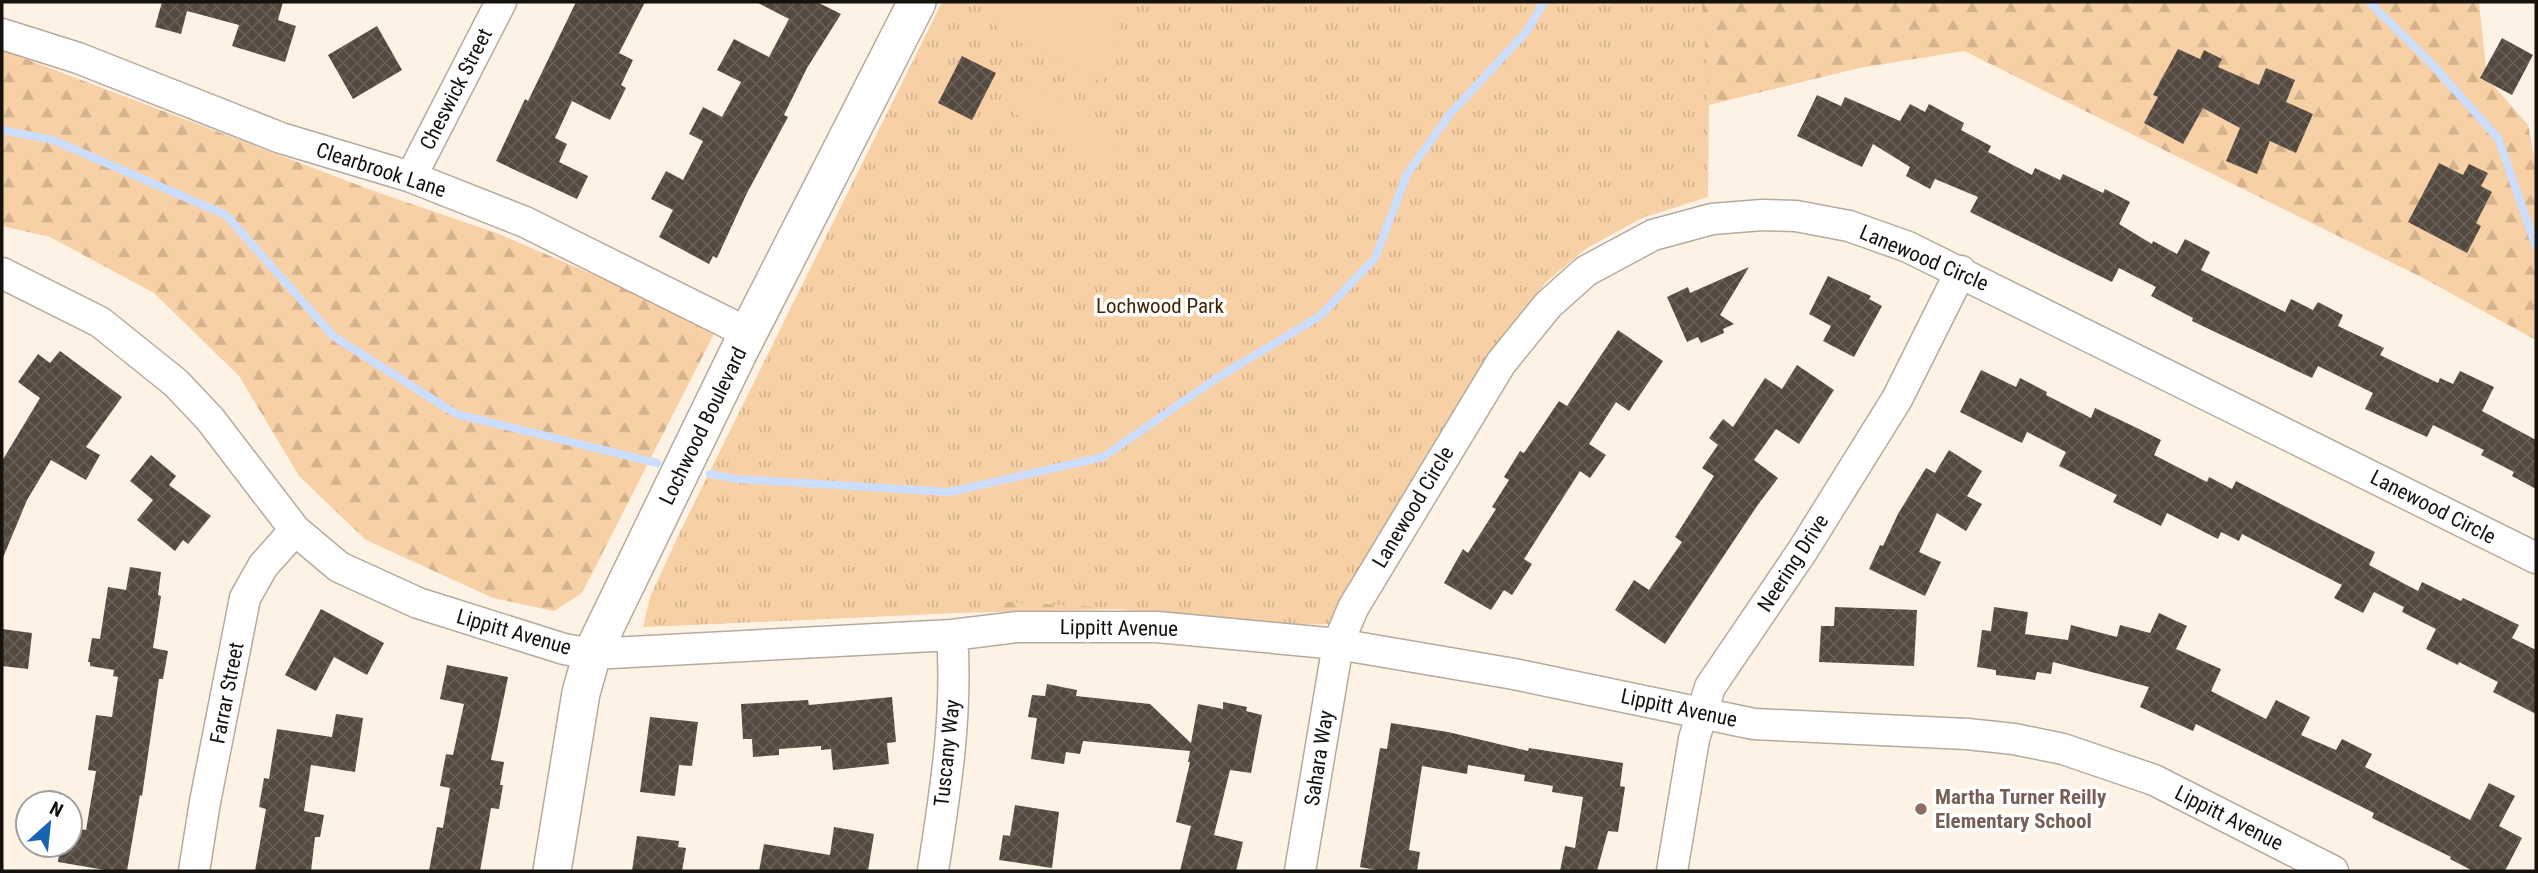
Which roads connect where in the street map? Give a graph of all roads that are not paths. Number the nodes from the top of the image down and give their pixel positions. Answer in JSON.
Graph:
{"nodes":[{"id":1,"x":501,"y":2,"type":"edge"},
{"id":2,"x":917,"y":2,"type":"edge"},
{"id":3,"x":2,"y":34,"type":"edge"},
{"id":4,"x":411,"y":177,"type":"junction"},
{"id":5,"x":1961,"y":271,"type":"junction"},
{"id":6,"x":5,"y":282,"type":"edge"},
{"id":7,"x":748,"y":333,"type":"junction"},
{"id":8,"x":295,"y":530,"type":"junction"},
{"id":9,"x":2536,"y":558,"type":"edge"},
{"id":10,"x":952,"y":635,"type":"junction"},
{"id":11,"x":1338,"y":644,"type":"junction"},
{"id":12,"x":592,"y":654,"type":"junction"},
{"id":13,"x":1701,"y":714,"type":"junction"},
{"id":14,"x":194,"y":871,"type":"edge"},
{"id":15,"x":552,"y":871,"type":"edge"},
{"id":16,"x":933,"y":871,"type":"edge"},
{"id":17,"x":1300,"y":871,"type":"edge"},
{"id":18,"x":1672,"y":871,"type":"edge"},
{"id":19,"x":2333,"y":871,"type":"edge"}],
"edges":[{"from":1,"to":4,"type":"street","name":"Cheswick Street"},
{"from":2,"to":7,"type":"street","name":"Lochwood Boulevard"},
{"from":3,"to":4,"type":"street","name":"Clearbrook Lane"},
{"from":4,"to":7,"type":"street","name":"Clearbrook Lane"},
{"from":5,"to":9,"type":"street","name":"Lanewood Circle"},
{"from":5,"to":11,"type":"street","name":"Lanewood Circle"},
{"from":5,"to":13,"type":"street","name":"Neering Drive"},
{"from":6,"to":8,"type":"street","name":"Lippitt Avenue"},
{"from":7,"to":12,"type":"street","name":"Lochwood Boulevard"},
{"from":8,"to":12,"type":"street","name":"Lippitt Avenue"},
{"from":8,"to":14,"type":"street","name":"Farrar Street"},
{"from":10,"to":11,"type":"street","name":"Lippitt Avenue"},
{"from":10,"to":12,"type":"street","name":"Lippitt Avenue"},
{"from":10,"to":16,"type":"street","name":"Tuscany Way"},
{"from":11,"to":13,"type":"street","name":"Lippitt Avenue"},
{"from":11,"to":17,"type":"street","name":"Sahara Way"},
{"from":12,"to":15,"type":"street","name":"Lochwood Boulevard"},
{"from":13,"to":18,"type":"street","name":"Neering Drive"},
{"from":13,"to":19,"type":"street","name":"Lippitt Avenue"}]}
